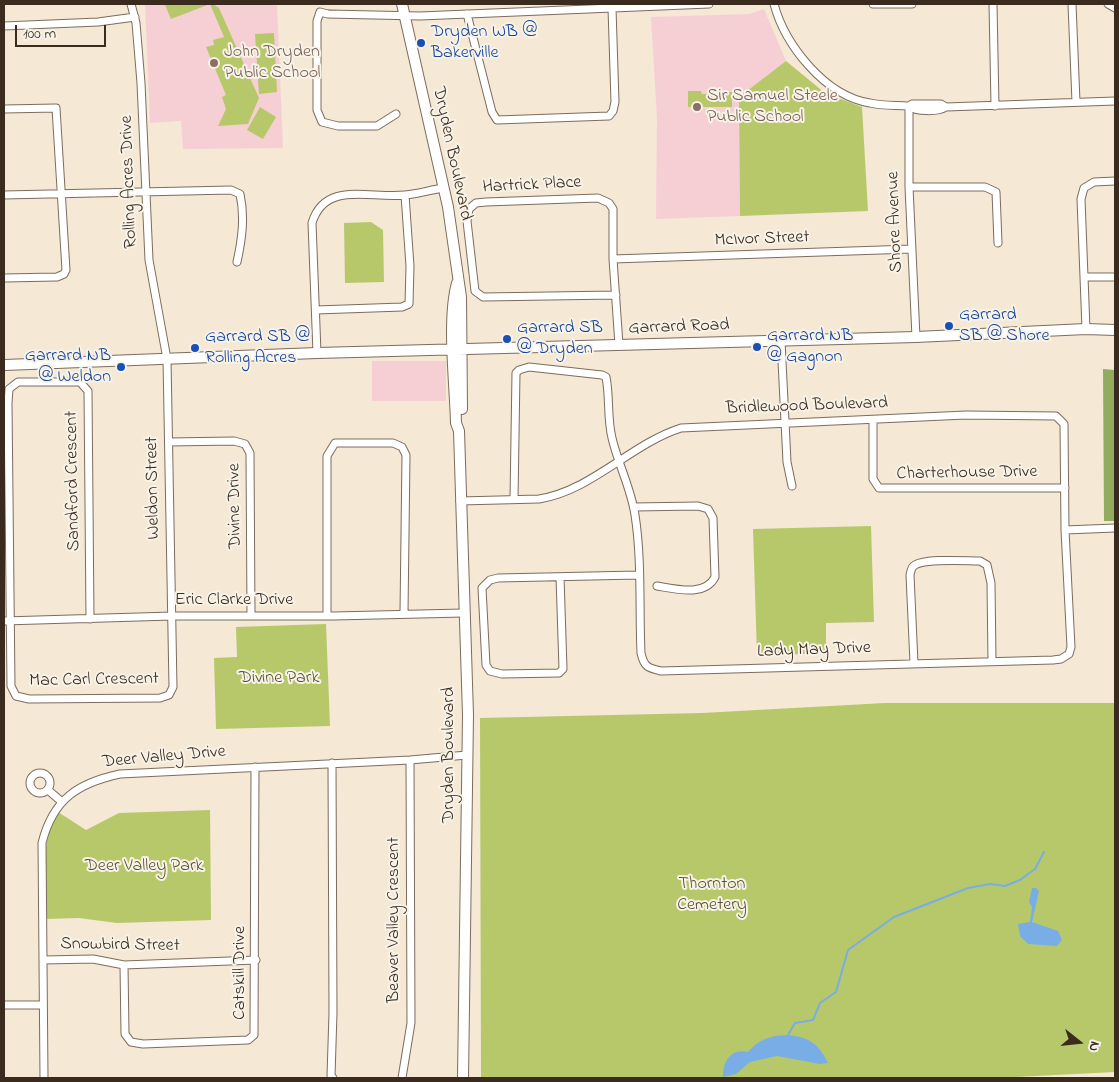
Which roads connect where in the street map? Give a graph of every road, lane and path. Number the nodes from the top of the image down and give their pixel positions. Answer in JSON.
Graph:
{"nodes":[{"id":1,"x":130,"y":4,"type":"edge"},
{"id":2,"x":402,"y":4,"type":"edge"},
{"id":3,"x":709,"y":4,"type":"edge"},
{"id":4,"x":774,"y":4,"type":"edge"},
{"id":5,"x":872,"y":4,"type":"edge"},
{"id":6,"x":912,"y":4,"type":"edge"},
{"id":7,"x":993,"y":4,"type":"edge"},
{"id":8,"x":1072,"y":4,"type":"edge"},
{"id":9,"x":1108,"y":4,"type":"edge"},
{"id":10,"x":612,"y":8,"type":"junction"},
{"id":11,"x":1115,"y":8,"type":"edge"},
{"id":12,"x":467,"y":14,"type":"junction"},
{"id":13,"x":404,"y":15,"type":"junction"},
{"id":14,"x":135,"y":17,"type":"junction"},
{"id":15,"x":4,"y":26,"type":"edge"},
{"id":16,"x":1115,"y":101,"type":"edge"},
{"id":17,"x":1076,"y":102,"type":"junction"},
{"id":18,"x":908,"y":106,"type":"junction"},
{"id":19,"x":995,"y":106,"type":"junction"},
{"id":20,"x":4,"y":109,"type":"edge"},
{"id":21,"x":396,"y":114,"type":"dead end"},
{"id":22,"x":1115,"y":181,"type":"edge"},
{"id":23,"x":909,"y":187,"type":"junction"},
{"id":24,"x":443,"y":188,"type":"junction"},
{"id":25,"x":145,"y":192,"type":"junction"},
{"id":26,"x":60,"y":194,"type":"junction"},
{"id":27,"x":405,"y":195,"type":"junction"},
{"id":28,"x":4,"y":196,"type":"edge"},
{"id":29,"x":998,"y":243,"type":"dead end"},
{"id":30,"x":911,"y":249,"type":"junction"},
{"id":31,"x":613,"y":259,"type":"junction"},
{"id":32,"x":237,"y":262,"type":"dead end"},
{"id":33,"x":1085,"y":277,"type":"junction"},
{"id":34,"x":1115,"y":277,"type":"edge"},
{"id":35,"x":4,"y":278,"type":"edge"},
{"id":36,"x":616,"y":294,"type":"junction"},
{"id":37,"x":316,"y":310,"type":"junction"},
{"id":38,"x":1086,"y":329,"type":"junction"},
{"id":39,"x":1115,"y":330,"type":"edge"},
{"id":40,"x":916,"y":337,"type":"junction"},
{"id":41,"x":781,"y":341,"type":"junction"},
{"id":42,"x":619,"y":346,"type":"junction"},
{"id":43,"x":458,"y":349,"type":"junction"},
{"id":44,"x":317,"y":353,"type":"junction"},
{"id":45,"x":167,"y":358,"type":"junction"},
{"id":46,"x":4,"y":365,"type":"edge"},
{"id":47,"x":873,"y":420,"type":"junction"},
{"id":48,"x":785,"y":423,"type":"junction"},
{"id":49,"x":169,"y":442,"type":"junction"},
{"id":50,"x":619,"y":460,"type":"junction"},
{"id":51,"x":792,"y":486,"type":"dead end"},
{"id":52,"x":1065,"y":488,"type":"junction"},
{"id":53,"x":514,"y":499,"type":"junction"},
{"id":54,"x":460,"y":501,"type":"junction"},
{"id":55,"x":634,"y":507,"type":"junction"},
{"id":56,"x":1115,"y":528,"type":"edge"},
{"id":57,"x":1065,"y":530,"type":"junction"},
{"id":58,"x":638,"y":575,"type":"junction"},
{"id":59,"x":560,"y":577,"type":"junction"},
{"id":60,"x":657,"y":586,"type":"dead end"},
{"id":61,"x":404,"y":613,"type":"junction"},
{"id":62,"x":463,"y":613,"type":"junction"},
{"id":63,"x":172,"y":616,"type":"junction"},
{"id":64,"x":251,"y":616,"type":"junction"},
{"id":65,"x":328,"y":616,"type":"junction"},
{"id":66,"x":90,"y":619,"type":"junction"},
{"id":67,"x":7,"y":621,"type":"edge"},
{"id":68,"x":992,"y":661,"type":"junction"},
{"id":69,"x":914,"y":663,"type":"junction"},
{"id":70,"x":467,"y":755,"type":"junction"},
{"id":71,"x":410,"y":760,"type":"junction"},
{"id":72,"x":332,"y":763,"type":"junction"},
{"id":73,"x":255,"y":767,"type":"junction"},
{"id":74,"x":48,"y":790,"type":"dead end"},
{"id":75,"x":62,"y":802,"type":"junction"},
{"id":76,"x":43,"y":960,"type":"junction"},
{"id":77,"x":256,"y":960,"type":"junction"},
{"id":78,"x":124,"y":965,"type":"junction"},
{"id":79,"x":4,"y":1005,"type":"edge"},
{"id":80,"x":43,"y":1005,"type":"junction"},
{"id":81,"x":44,"y":1078,"type":"edge"},
{"id":82,"x":333,"y":1078,"type":"edge"},
{"id":83,"x":402,"y":1078,"type":"edge"},
{"id":84,"x":463,"y":1078,"type":"edge"}],
"edges":[{"from":1,"to":14,"type":"street","name":"Rolling Acres Drive"},
{"from":2,"to":13,"type":"street","name":"Dryden Boulevard"},
{"from":3,"to":10,"type":"street"},
{"from":4,"to":18,"type":"street"},
{"from":5,"to":6,"type":"street"},
{"from":7,"to":19,"type":"street"},
{"from":8,"to":17,"type":"street"},
{"from":9,"to":11,"type":"street"},
{"from":10,"to":12,"type":"street"},
{"from":10,"to":12,"type":"street"},
{"from":12,"to":13,"type":"street"},
{"from":13,"to":21,"type":"street"},
{"from":13,"to":24,"type":"street","name":"Dryden Boulevard"},
{"from":14,"to":15,"type":"street"},
{"from":14,"to":25,"type":"street","name":"Rolling Acres Drive"},
{"from":16,"to":17,"type":"street"},
{"from":17,"to":19,"type":"street"},
{"from":18,"to":19,"type":"street"},
{"from":18,"to":23,"type":"street","name":"Shore Avenue"},
{"from":20,"to":26,"type":"street"},
{"from":22,"to":33,"type":"street"},
{"from":23,"to":29,"type":"street"},
{"from":23,"to":30,"type":"street","name":"Shore Avenue"},
{"from":24,"to":27,"type":"street"},
{"from":24,"to":43,"type":"street","name":"Dryden Boulevard"},
{"from":25,"to":26,"type":"street"},
{"from":25,"to":32,"type":"street"},
{"from":25,"to":45,"type":"street","name":"Rolling Acres Drive"},
{"from":26,"to":28,"type":"street"},
{"from":26,"to":35,"type":"street"},
{"from":27,"to":37,"type":"street"},
{"from":27,"to":37,"type":"street"},
{"from":30,"to":31,"type":"street","name":"McIvor Street"},
{"from":30,"to":40,"type":"street","name":"Shore Avenue"},
{"from":31,"to":36,"type":"street","name":"Hartrick Place"},
{"from":31,"to":36,"type":"street","name":"Hartrick Place"},
{"from":33,"to":34,"type":"street"},
{"from":33,"to":38,"type":"street"},
{"from":36,"to":42,"type":"street","name":"Hartrick Place"},
{"from":37,"to":44,"type":"street"},
{"from":38,"to":39,"type":"street","name":"Garrard Road"},
{"from":38,"to":40,"type":"street","name":"Garrard Road"},
{"from":40,"to":41,"type":"street","name":"Garrard Road"},
{"from":41,"to":42,"type":"street","name":"Garrard Road"},
{"from":41,"to":48,"type":"street"},
{"from":42,"to":43,"type":"street","name":"Garrard Road"},
{"from":43,"to":44,"type":"street","name":"Garrard Road"},
{"from":43,"to":54,"type":"street","name":"Dryden Boulevard"},
{"from":44,"to":45,"type":"street","name":"Garrard Road"},
{"from":45,"to":46,"type":"street","name":"Garrard Road"},
{"from":45,"to":49,"type":"street","name":"Weldon Street"},
{"from":47,"to":48,"type":"street","name":"Bridlewood Boulevard"},
{"from":47,"to":52,"type":"street","name":"Charterhouse Drive"},
{"from":47,"to":52,"type":"street","name":"Bridlewood Boulevard"},
{"from":48,"to":50,"type":"street","name":"Bridlewood Boulevard"},
{"from":48,"to":51,"type":"street"},
{"from":49,"to":63,"type":"street","name":"Weldon Street"},
{"from":49,"to":64,"type":"street","name":"Divine Drive"},
{"from":50,"to":53,"type":"street","name":"Bridlewood Boulevard"},
{"from":50,"to":53,"type":"street","name":"Lady May Drive"},
{"from":50,"to":55,"type":"street","name":"Lady May Drive"},
{"from":52,"to":57,"type":"street","name":"Bridlewood Boulevard"},
{"from":53,"to":54,"type":"street","name":"Bridlewood Boulevard"},
{"from":54,"to":62,"type":"street","name":"Dryden Boulevard"},
{"from":55,"to":58,"type":"street","name":"Lady May Drive"},
{"from":55,"to":60,"type":"street"},
{"from":56,"to":57,"type":"street"},
{"from":57,"to":68,"type":"street","name":"Lady May Drive"},
{"from":58,"to":59,"type":"street"},
{"from":58,"to":69,"type":"street","name":"Lady May Drive"},
{"from":59,"to":59,"type":"street"},
{"from":61,"to":62,"type":"street","name":"Eric Clarke Drive"},
{"from":61,"to":65,"type":"street","name":"Eric Clarke Drive"},
{"from":61,"to":65,"type":"street"},
{"from":62,"to":70,"type":"street","name":"Dryden Boulevard"},
{"from":63,"to":64,"type":"street","name":"Eric Clarke Drive"},
{"from":63,"to":66,"type":"street","name":"Eric Clarke Drive"},
{"from":63,"to":67,"type":"street","name":"Mac Carl Crescent"},
{"from":64,"to":65,"type":"street","name":"Eric Clarke Drive"},
{"from":66,"to":67,"type":"street","name":"Eric Clarke Drive"},
{"from":66,"to":67,"type":"street","name":"Sandford Crescent"},
{"from":68,"to":69,"type":"street","name":"Lady May Drive"},
{"from":68,"to":69,"type":"street"},
{"from":70,"to":71,"type":"street","name":"Deer Valley Drive"},
{"from":70,"to":84,"type":"street","name":"Dryden Boulevard"},
{"from":71,"to":72,"type":"street","name":"Deer Valley Drive"},
{"from":71,"to":83,"type":"street","name":"Beaver Valley Crescent"},
{"from":72,"to":73,"type":"street","name":"Deer Valley Drive"},
{"from":72,"to":82,"type":"street"},
{"from":73,"to":75,"type":"street","name":"Deer Valley Drive"},
{"from":73,"to":77,"type":"street","name":"Catskill Drive"},
{"from":74,"to":75,"type":"street"},
{"from":75,"to":76,"type":"street","name":"Deer Valley Drive"},
{"from":76,"to":78,"type":"street","name":"Snowbird Street"},
{"from":76,"to":80,"type":"street","name":"Deer Valley Drive"},
{"from":77,"to":78,"type":"street","name":"Snowbird Street"},
{"from":77,"to":78,"type":"street","name":"Catskill Drive"},
{"from":79,"to":80,"type":"street"},
{"from":80,"to":81,"type":"street","name":"Deer Valley Drive"}]}
